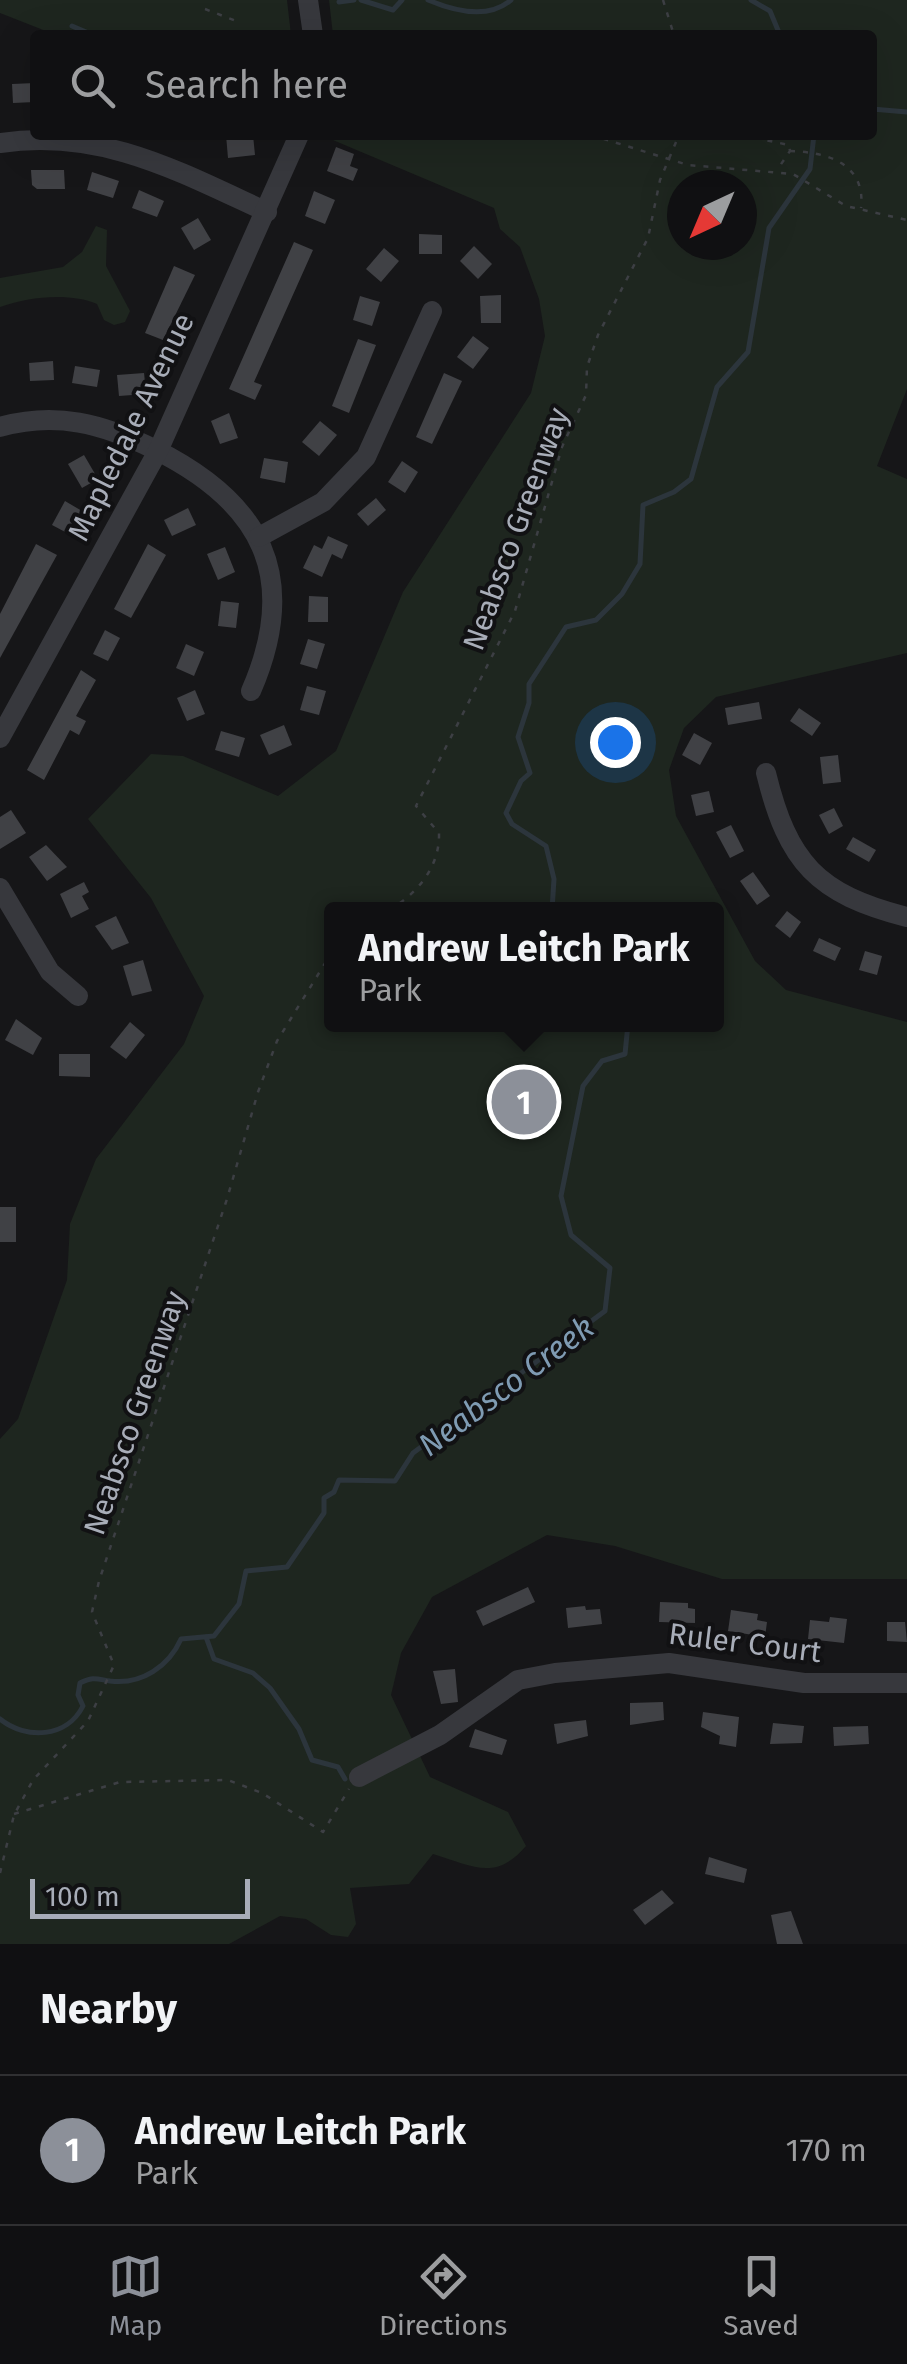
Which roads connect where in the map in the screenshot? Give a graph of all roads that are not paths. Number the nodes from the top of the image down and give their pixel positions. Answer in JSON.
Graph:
{"nodes":[{"id":1,"x":308,"y":0,"type":"edge"},
{"id":2,"x":312,"y":30,"type":"edge"},
{"id":3,"x":34,"y":140,"type":"edge"},
{"id":4,"x":68,"y":140,"type":"edge"},
{"id":5,"x":297,"y":140,"type":"edge"},
{"id":6,"x":0,"y":143,"type":"edge"},
{"id":7,"x":266,"y":212,"type":"junction"},
{"id":8,"x":432,"y":311,"type":"dead end"},
{"id":9,"x":0,"y":426,"type":"edge"},
{"id":10,"x":158,"y":451,"type":"junction"},
{"id":11,"x":259,"y":537,"type":"junction"},
{"id":12,"x":250,"y":690,"type":"dead end"},
{"id":13,"x":0,"y":738,"type":"edge"},
{"id":14,"x":766,"y":774,"type":"dead end"},
{"id":15,"x":0,"y":888,"type":"edge"},
{"id":16,"x":907,"y":917,"type":"edge"},
{"id":17,"x":78,"y":996,"type":"dead end"},
{"id":18,"x":907,"y":1683,"type":"edge"},
{"id":19,"x":359,"y":1776,"type":"road end"}],
"edges":[{"from":1,"to":2,"type":"street"},
{"from":3,"to":6,"type":"street"},
{"from":4,"to":7,"type":"street"},
{"from":5,"to":7,"type":"street","name":"Mapledale Avenue"},
{"from":7,"to":10,"type":"street","name":"Mapledale Avenue"},
{"from":8,"to":11,"type":"street"},
{"from":9,"to":10,"type":"street"},
{"from":10,"to":11,"type":"street"},
{"from":10,"to":13,"type":"street","name":"Mapledale Avenue"},
{"from":11,"to":12,"type":"street"},
{"from":14,"to":16,"type":"street"},
{"from":15,"to":17,"type":"street"},
{"from":18,"to":19,"type":"street","name":"Ruler Court"}]}
